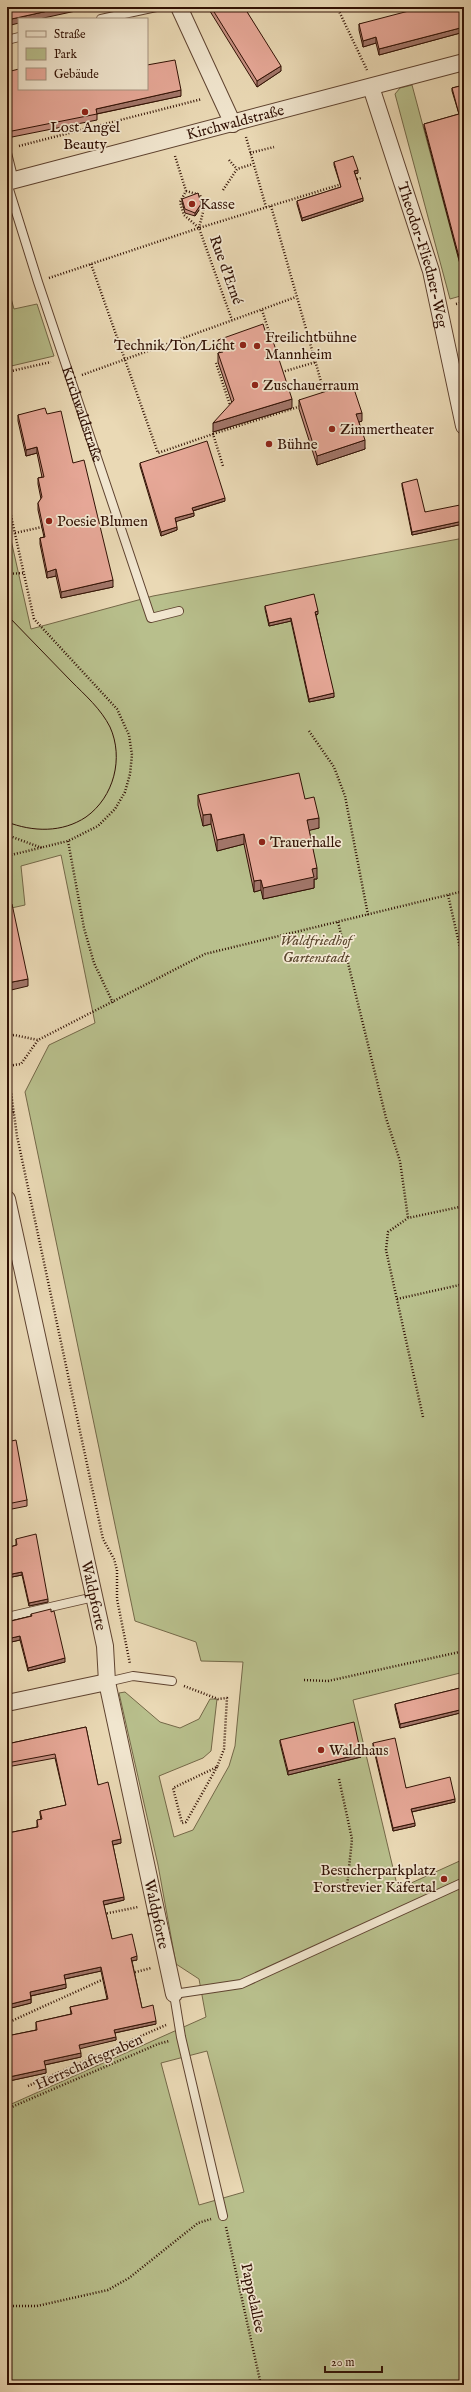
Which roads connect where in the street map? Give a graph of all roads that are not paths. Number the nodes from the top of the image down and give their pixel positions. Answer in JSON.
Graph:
{"nodes":[{"id":1,"x":156,"y":7,"type":"edge"},
{"id":2,"x":179,"y":7,"type":"edge"},
{"id":3,"x":106,"y":18,"type":"edge"},
{"id":4,"x":18,"y":37,"type":"edge"},
{"id":5,"x":7,"y":40,"type":"edge"},
{"id":6,"x":464,"y":62,"type":"edge"},
{"id":7,"x":371,"y":87,"type":"junction"},
{"id":8,"x":237,"y":122,"type":"junction"},
{"id":9,"x":7,"y":153,"type":"edge"},
{"id":10,"x":9,"y":182,"type":"edge"},
{"id":11,"x":464,"y":426,"type":"edge"},
{"id":12,"x":178,"y":611,"type":"dead end"},
{"id":13,"x":7,"y":1199,"type":"edge"},
{"id":14,"x":94,"y":1597,"type":"junction"},
{"id":15,"x":7,"y":1617,"type":"edge"},
{"id":16,"x":107,"y":1682,"type":"junction"},
{"id":17,"x":172,"y":1682,"type":"road end"},
{"id":18,"x":7,"y":1703,"type":"edge"},
{"id":19,"x":464,"y":1882,"type":"edge"},
{"id":20,"x":174,"y":1994,"type":"junction"},
{"id":21,"x":224,"y":2216,"type":"road end"}],
"edges":[{"from":1,"to":3,"type":"lane"},
{"from":2,"to":8,"type":"street"},
{"from":4,"to":5,"type":"lane"},
{"from":6,"to":7,"type":"street","name":"Kirchwaldstraße"},
{"from":7,"to":8,"type":"street","name":"Kirchwaldstraße"},
{"from":7,"to":11,"type":"street","name":"Theodor-Fliedner-Weg"},
{"from":8,"to":10,"type":"street","name":"Kirchwaldstraße"},
{"from":9,"to":10,"type":"lane"},
{"from":10,"to":12,"type":"lane","name":"Kirchwaldstraße"},
{"from":13,"to":14,"type":"street","name":"Waldpforte"},
{"from":14,"to":15,"type":"lane"},
{"from":14,"to":16,"type":"street","name":"Waldpforte"},
{"from":16,"to":17,"type":"lane"},
{"from":16,"to":18,"type":"street"},
{"from":16,"to":20,"type":"street","name":"Waldpforte"},
{"from":19,"to":20,"type":"lane"},
{"from":20,"to":21,"type":"lane"}]}
